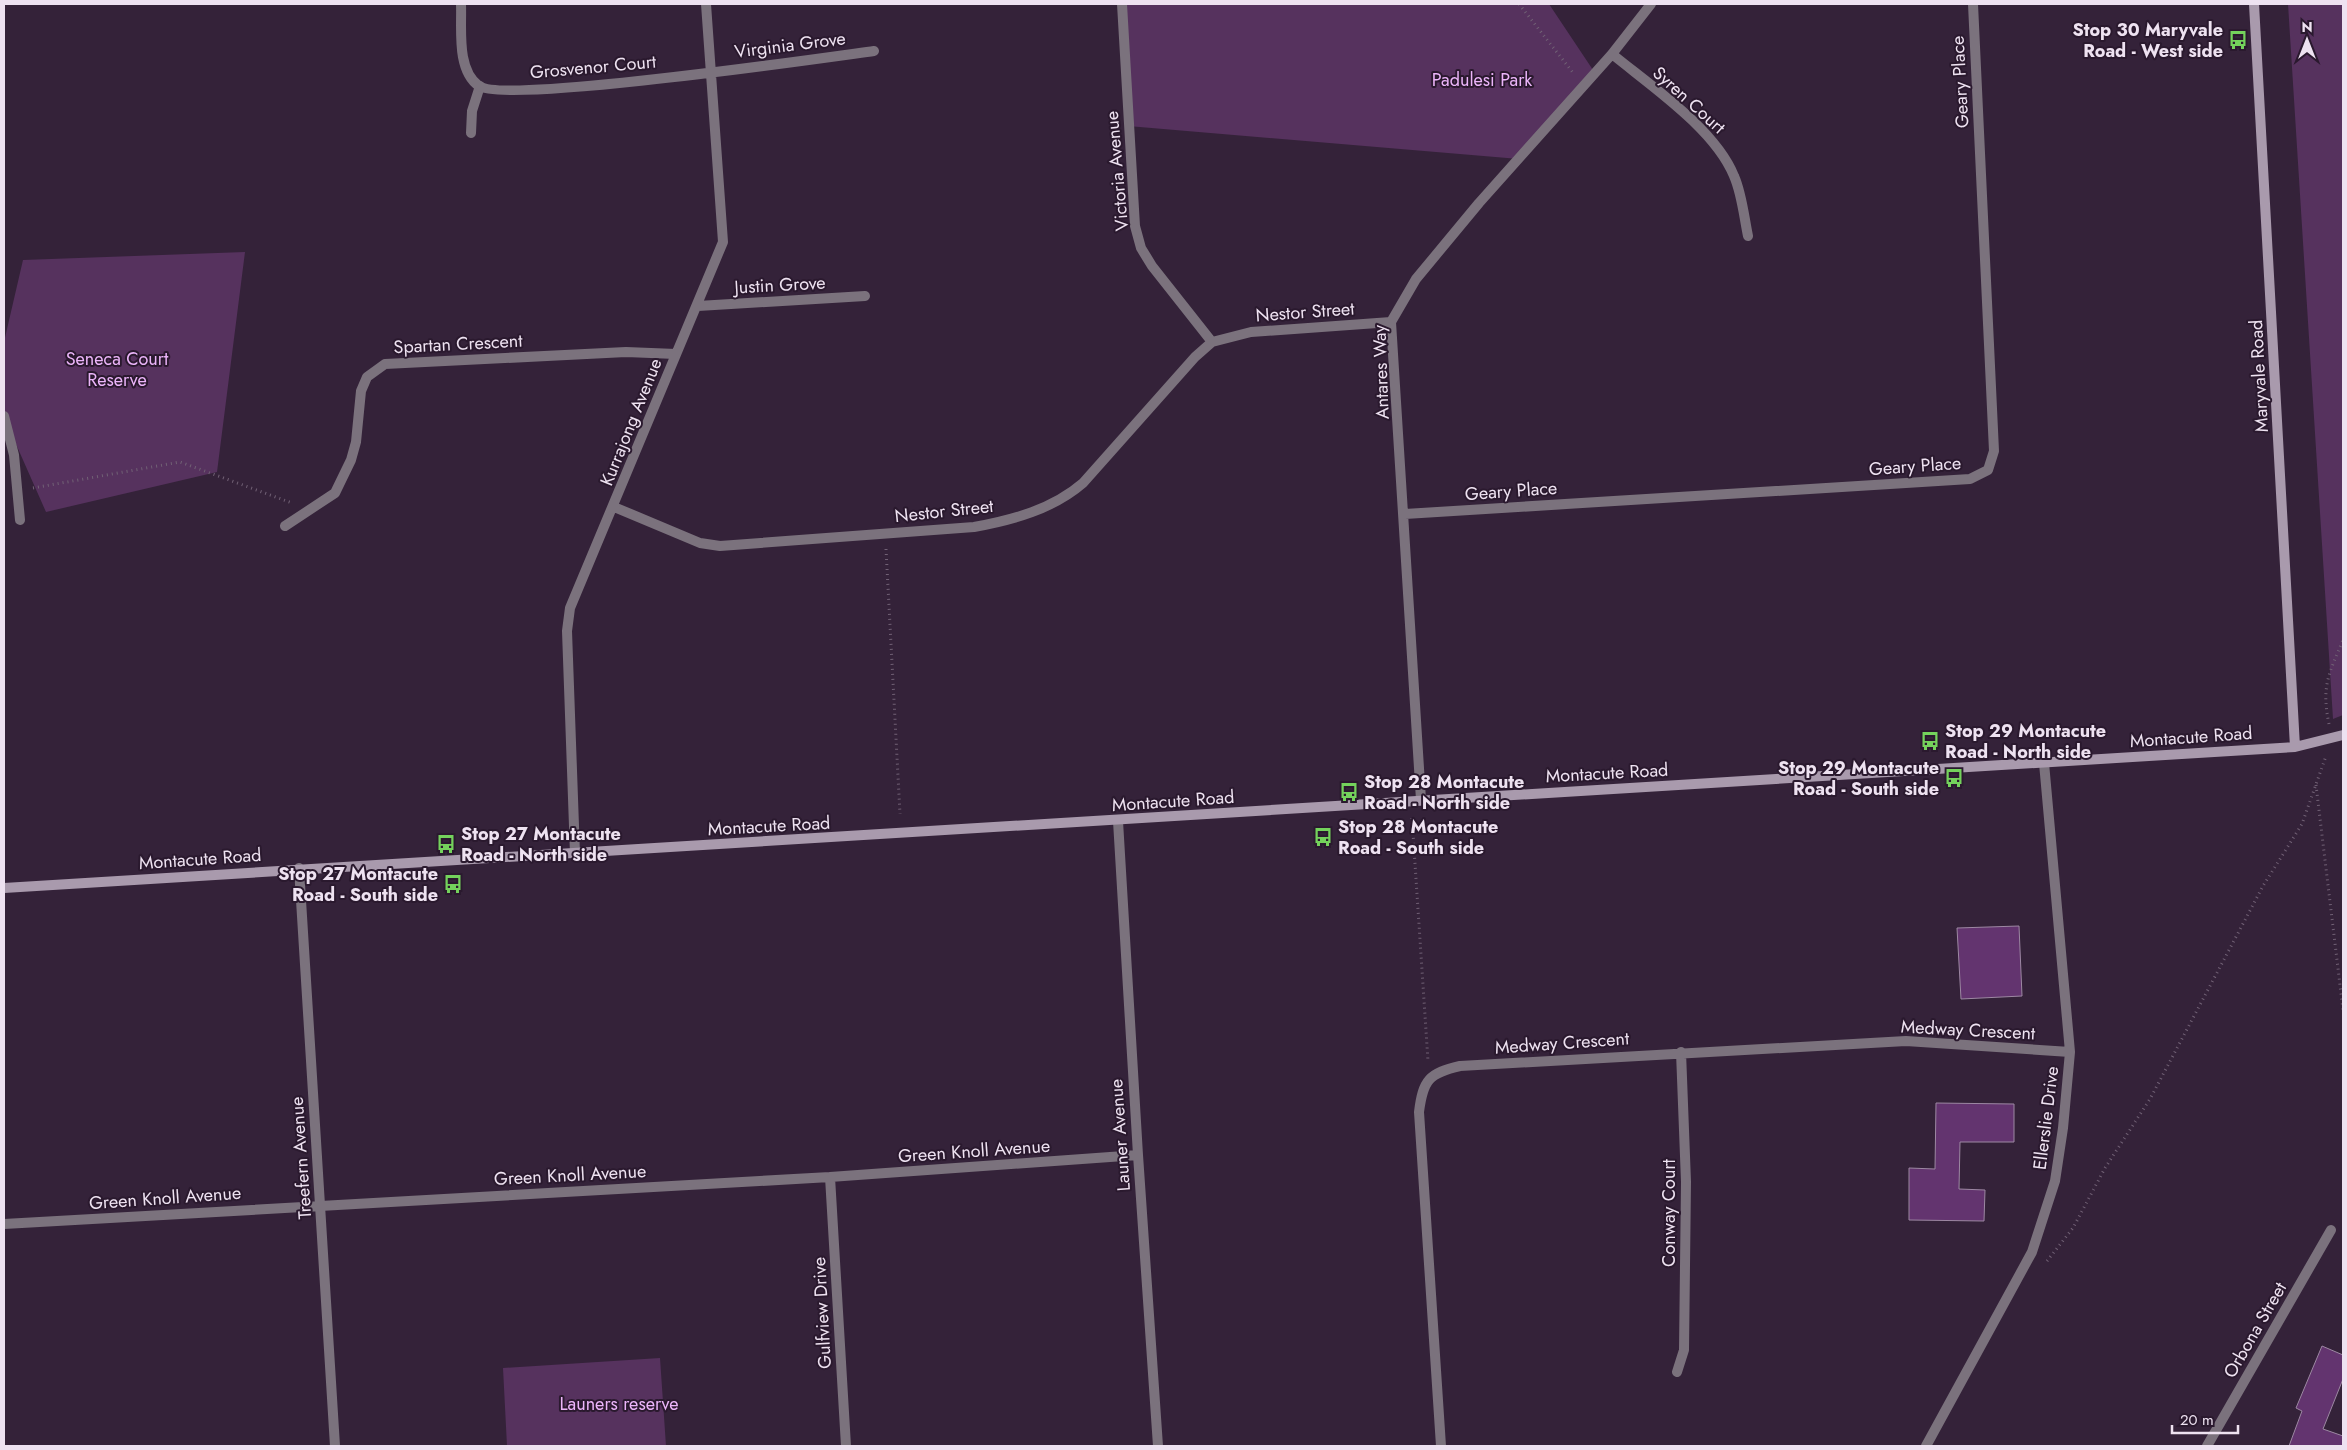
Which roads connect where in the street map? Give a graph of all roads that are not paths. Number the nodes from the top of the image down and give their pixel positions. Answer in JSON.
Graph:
{"nodes":[{"id":1,"x":461,"y":4,"type":"edge"},
{"id":2,"x":706,"y":4,"type":"edge"},
{"id":3,"x":1122,"y":4,"type":"edge"},
{"id":4,"x":1651,"y":4,"type":"edge"},
{"id":5,"x":1972,"y":4,"type":"edge"},
{"id":6,"x":2254,"y":4,"type":"edge"},
{"id":7,"x":874,"y":51,"type":"dead end"},
{"id":8,"x":1612,"y":54,"type":"junction"},
{"id":9,"x":710,"y":72,"type":"junction"},
{"id":10,"x":480,"y":86,"type":"junction"},
{"id":11,"x":471,"y":134,"type":"dead end"},
{"id":12,"x":1748,"y":236,"type":"dead end"},
{"id":13,"x":865,"y":296,"type":"dead end"},
{"id":14,"x":698,"y":306,"type":"junction"},
{"id":15,"x":1392,"y":322,"type":"junction"},
{"id":16,"x":1212,"y":342,"type":"junction"},
{"id":17,"x":676,"y":354,"type":"junction"},
{"id":18,"x":4,"y":416,"type":"edge"},
{"id":19,"x":614,"y":507,"type":"junction"},
{"id":20,"x":1405,"y":514,"type":"junction"},
{"id":21,"x":20,"y":520,"type":"dead end"},
{"id":22,"x":285,"y":526,"type":"dead end"},
{"id":23,"x":2343,"y":735,"type":"edge"},
{"id":24,"x":2295,"y":747,"type":"junction"},
{"id":25,"x":2044,"y":763,"type":"junction"},
{"id":26,"x":1416,"y":801,"type":"junction"},
{"id":27,"x":1118,"y":821,"type":"junction"},
{"id":28,"x":575,"y":854,"type":"junction"},
{"id":29,"x":299,"y":868,"type":"junction"},
{"id":30,"x":4,"y":888,"type":"edge"},
{"id":31,"x":1681,"y":1052,"type":"junction"},
{"id":32,"x":2070,"y":1052,"type":"junction"},
{"id":33,"x":1138,"y":1155,"type":"junction"},
{"id":34,"x":830,"y":1177,"type":"junction"},
{"id":35,"x":320,"y":1204,"type":"junction"},
{"id":36,"x":4,"y":1224,"type":"edge"},
{"id":37,"x":2331,"y":1230,"type":"dead end"},
{"id":38,"x":1676,"y":1372,"type":"dead end"},
{"id":39,"x":335,"y":1446,"type":"edge"},
{"id":40,"x":846,"y":1446,"type":"edge"},
{"id":41,"x":1158,"y":1446,"type":"edge"},
{"id":42,"x":1441,"y":1446,"type":"edge"},
{"id":43,"x":1926,"y":1446,"type":"edge"},
{"id":44,"x":2207,"y":1446,"type":"edge"}],
"edges":[{"from":1,"to":10,"type":"street"},
{"from":2,"to":9,"type":"street","name":"Kurrajong Avenue"},
{"from":3,"to":16,"type":"street","name":"Victoria Avenue"},
{"from":4,"to":8,"type":"street","name":"Antares Way"},
{"from":5,"to":20,"type":"street","name":"Geary Place"},
{"from":6,"to":24,"type":"main road","name":"Maryvale Road"},
{"from":7,"to":9,"type":"street","name":"Virginia Grove"},
{"from":8,"to":12,"type":"street","name":"Syren Court"},
{"from":8,"to":15,"type":"street","name":"Antares Way"},
{"from":9,"to":10,"type":"street","name":"Grosvenor Court"},
{"from":9,"to":14,"type":"street","name":"Kurrajong Avenue"},
{"from":10,"to":11,"type":"street"},
{"from":13,"to":14,"type":"street","name":"Justin Grove"},
{"from":14,"to":17,"type":"street","name":"Kurrajong Avenue"},
{"from":15,"to":16,"type":"street","name":"Nestor Street"},
{"from":15,"to":20,"type":"street","name":"Antares Way"},
{"from":16,"to":19,"type":"street","name":"Nestor Street"},
{"from":17,"to":19,"type":"street","name":"Kurrajong Avenue"},
{"from":17,"to":22,"type":"street","name":"Spartan Crescent"},
{"from":18,"to":21,"type":"street"},
{"from":19,"to":28,"type":"street","name":"Kurrajong Avenue"},
{"from":20,"to":26,"type":"street","name":"Antares Way"},
{"from":23,"to":24,"type":"main road","name":"Montacute Road"},
{"from":24,"to":25,"type":"main road","name":"Montacute Road"},
{"from":25,"to":26,"type":"main road","name":"Montacute Road"},
{"from":25,"to":32,"type":"street","name":"Ellerslie Drive"},
{"from":26,"to":27,"type":"main road","name":"Montacute Road"},
{"from":27,"to":28,"type":"main road","name":"Montacute Road"},
{"from":27,"to":33,"type":"street","name":"Launer Avenue"},
{"from":28,"to":29,"type":"main road","name":"Montacute Road"},
{"from":29,"to":30,"type":"main road","name":"Montacute Road"},
{"from":29,"to":35,"type":"street","name":"Treefern Avenue"},
{"from":31,"to":32,"type":"street","name":"Medway Crescent"},
{"from":31,"to":38,"type":"street","name":"Conway Court"},
{"from":31,"to":42,"type":"street","name":"Medway Crescent"},
{"from":32,"to":43,"type":"street","name":"Ellerslie Drive"},
{"from":33,"to":34,"type":"street","name":"Green Knoll Avenue"},
{"from":33,"to":41,"type":"street","name":"Launer Avenue"},
{"from":34,"to":35,"type":"street","name":"Green Knoll Avenue"},
{"from":34,"to":40,"type":"street","name":"Gulfview Drive"},
{"from":35,"to":36,"type":"street","name":"Green Knoll Avenue"},
{"from":35,"to":39,"type":"street","name":"Treefern Avenue"},
{"from":37,"to":44,"type":"street","name":"Orbona Street"}]}
